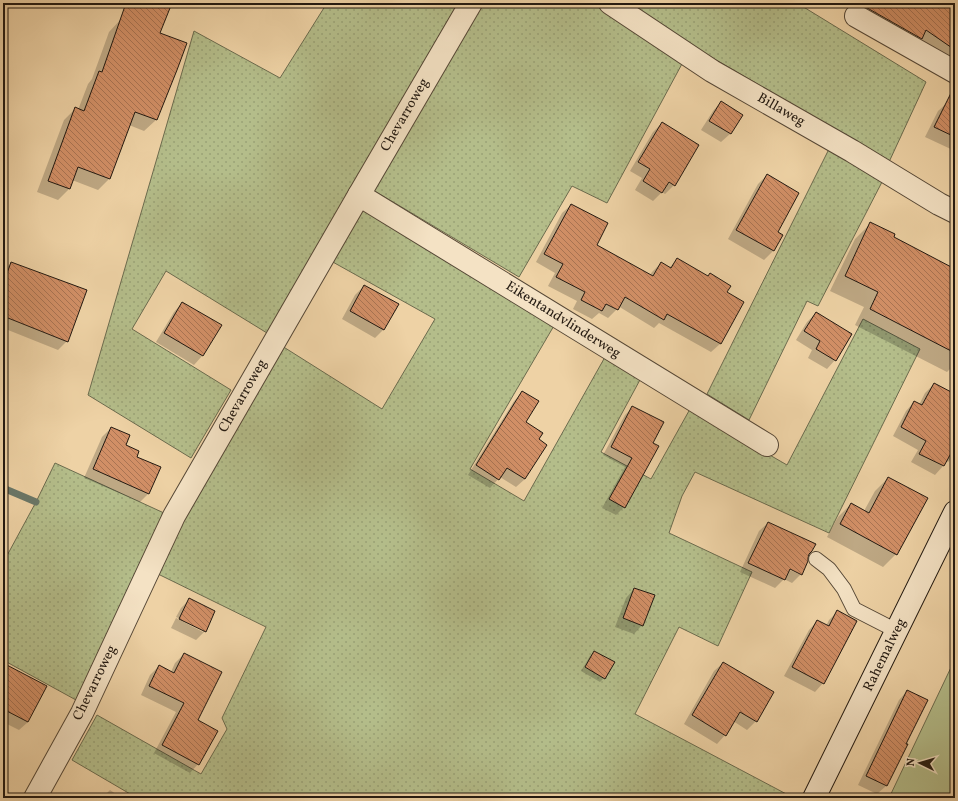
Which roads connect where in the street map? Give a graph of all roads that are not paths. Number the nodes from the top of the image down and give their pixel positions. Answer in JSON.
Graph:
{"nodes":[{"id":1,"x":471,"y":3,"type":"edge"},
{"id":2,"x":610,"y":3,"type":"edge"},
{"id":3,"x":856,"y":16,"type":"dead end"},
{"id":4,"x":955,"y":72,"type":"edge"},
{"id":5,"x":359,"y":195,"type":"junction"},
{"id":6,"x":955,"y":212,"type":"edge"},
{"id":7,"x":767,"y":445,"type":"dead end"},
{"id":8,"x":955,"y":512,"type":"edge"},
{"id":9,"x":816,"y":559,"type":"dead end"},
{"id":10,"x":897,"y":631,"type":"junction"},
{"id":11,"x":35,"y":798,"type":"edge"},
{"id":12,"x":814,"y":798,"type":"edge"}],
"edges":[{"from":1,"to":5,"type":"street","name":"Chevarroweg"},
{"from":2,"to":6,"type":"street","name":"Billaweg"},
{"from":3,"to":4,"type":"street"},
{"from":5,"to":7,"type":"street","name":"Eikentandvlinderweg"},
{"from":5,"to":11,"type":"street","name":"Chevarroweg"},
{"from":8,"to":10,"type":"street","name":"Rahemalweg"},
{"from":9,"to":10,"type":"lane"},
{"from":10,"to":12,"type":"street","name":"Rahemalweg"}]}
